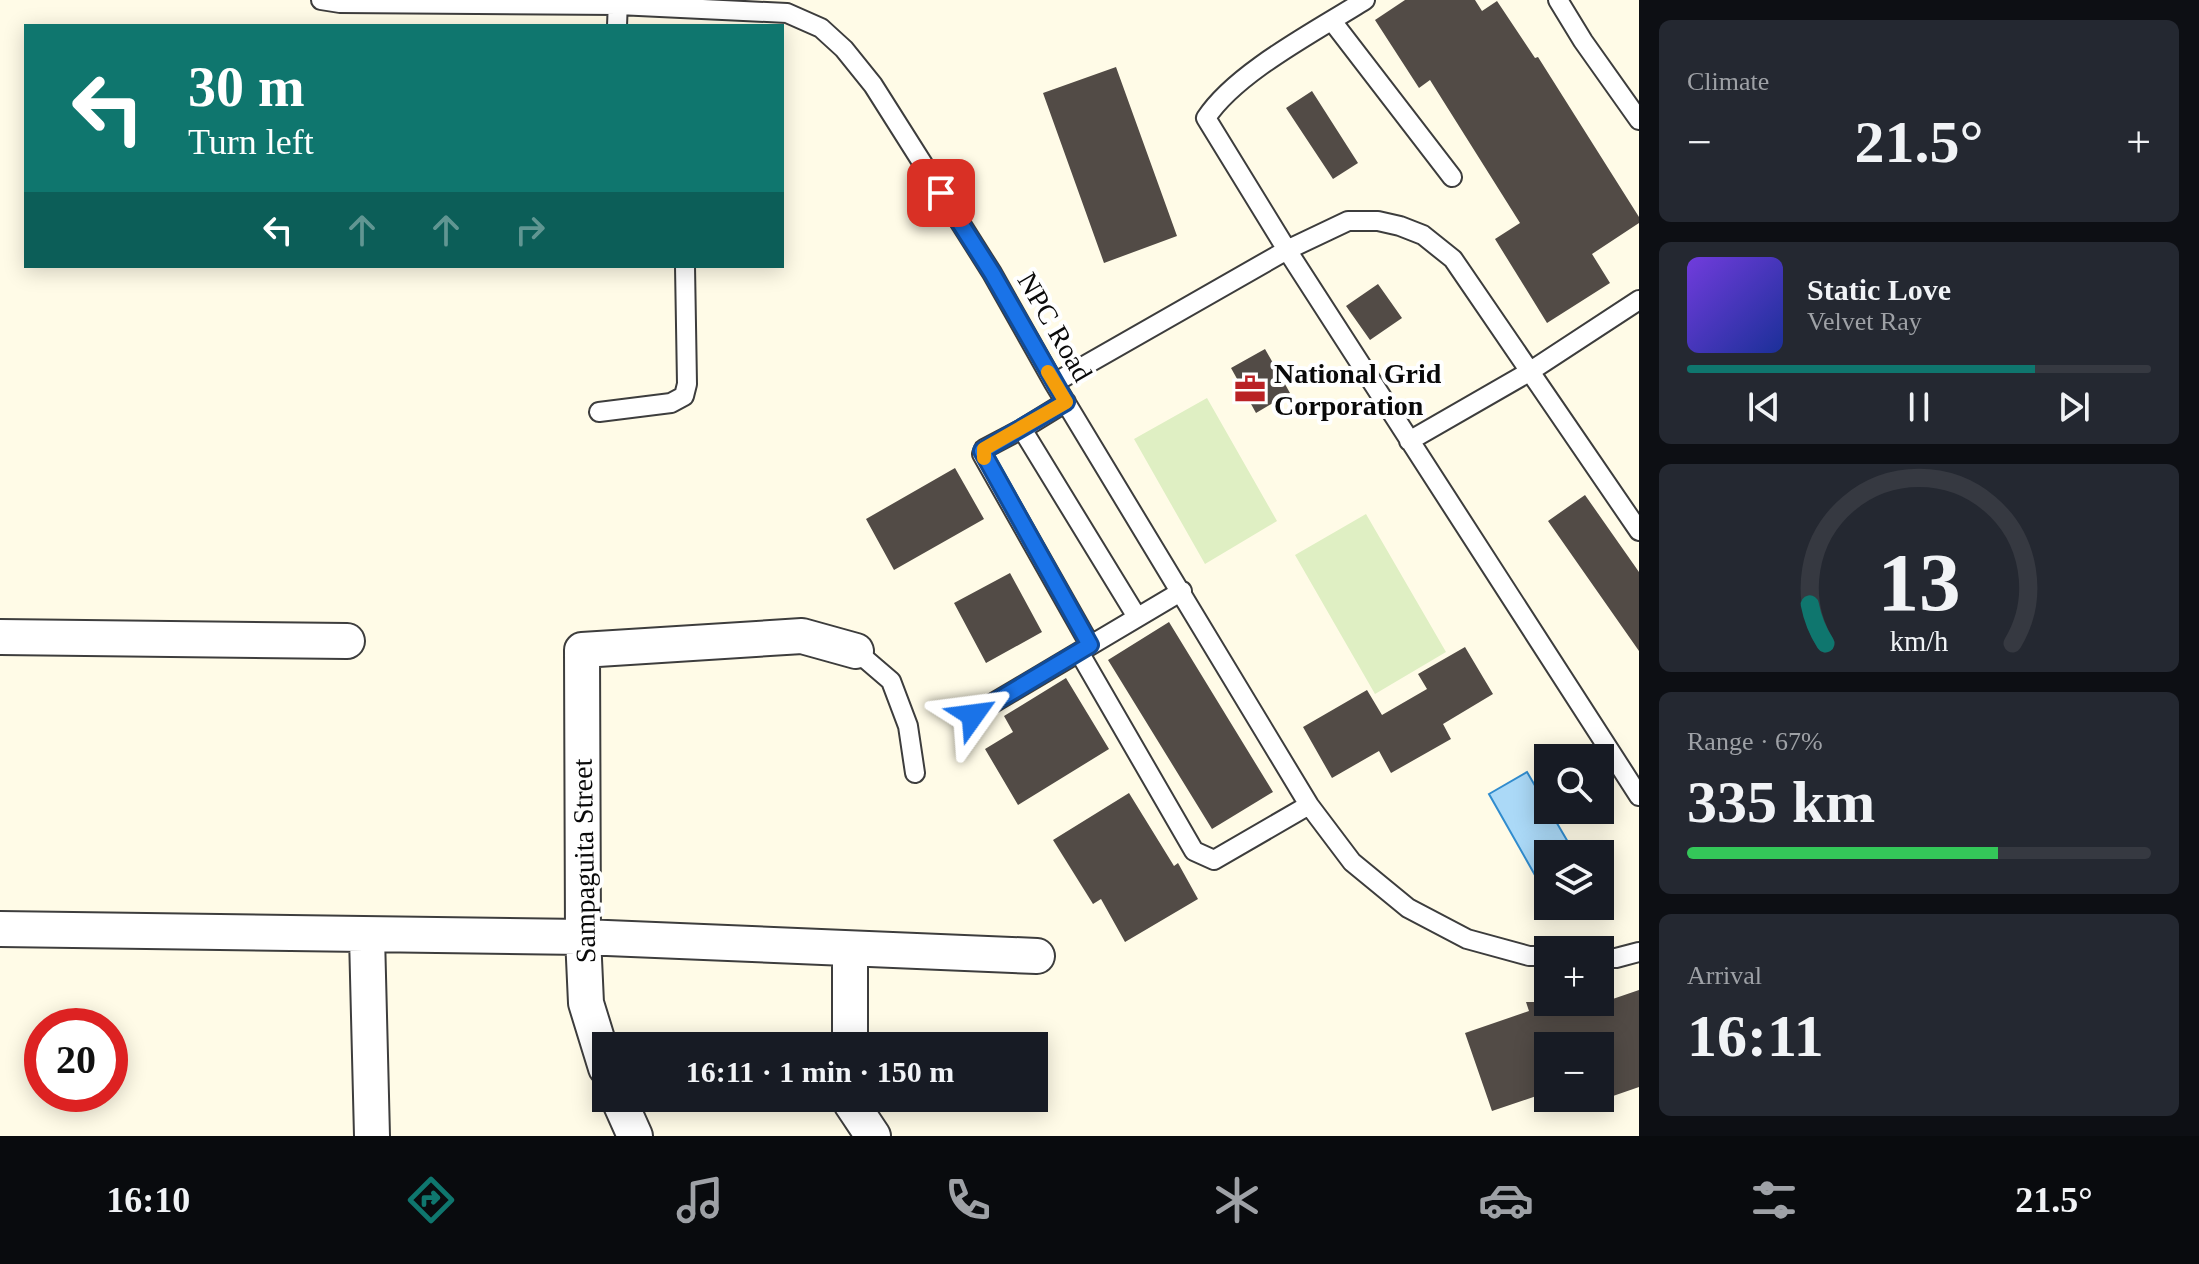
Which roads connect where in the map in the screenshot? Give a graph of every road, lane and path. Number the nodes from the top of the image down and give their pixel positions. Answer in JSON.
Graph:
{"nodes":[{"id":1,"x":321,"y":0,"type":"edge"},
{"id":2,"x":1365,"y":0,"type":"edge"},
{"id":3,"x":1558,"y":0,"type":"edge"},
{"id":4,"x":618,"y":2,"type":"edge"},
{"id":5,"x":1332,"y":21,"type":"junction"},
{"id":6,"x":617,"y":24,"type":"edge"},
{"id":7,"x":1639,"y":120,"type":"edge"},
{"id":8,"x":1452,"y":177,"type":"dead end"},
{"id":9,"x":1287,"y":250,"type":"junction"},
{"id":10,"x":685,"y":268,"type":"edge"},
{"id":11,"x":1639,"y":300,"type":"edge"},
{"id":12,"x":1529,"y":372,"type":"junction"},
{"id":13,"x":1054,"y":383,"type":"junction"},
{"id":14,"x":1066,"y":402,"type":"junction"},
{"id":15,"x":599,"y":412,"type":"dead end"},
{"id":16,"x":1022,"y":429,"type":"junction"},
{"id":17,"x":1409,"y":441,"type":"junction"},
{"id":18,"x":1639,"y":531,"type":"edge"},
{"id":19,"x":1182,"y":591,"type":"junction"},
{"id":20,"x":1137,"y":617,"type":"junction"},
{"id":21,"x":0,"y":637,"type":"edge"},
{"id":22,"x":347,"y":641,"type":"dead end"},
{"id":23,"x":1084,"y":648,"type":"junction"},
{"id":24,"x":856,"y":651,"type":"joint"},
{"id":25,"x":973,"y":715,"type":"dead end"},
{"id":26,"x":915,"y":773,"type":"dead end"},
{"id":27,"x":1639,"y":796,"type":"edge"},
{"id":28,"x":1309,"y":805,"type":"junction"},
{"id":29,"x":0,"y":929,"type":"edge"},
{"id":30,"x":367,"y":936,"type":"junction"},
{"id":31,"x":583,"y":937,"type":"junction"},
{"id":32,"x":850,"y":949,"type":"junction"},
{"id":33,"x":1639,"y":952,"type":"edge"},
{"id":34,"x":1037,"y":956,"type":"dead end"},
{"id":35,"x":1534,"y":956,"type":"edge"},
{"id":36,"x":1614,"y":958,"type":"edge"},
{"id":37,"x":595,"y":1032,"type":"edge"},
{"id":38,"x":850,"y":1032,"type":"edge"},
{"id":39,"x":624,"y":1112,"type":"edge"},
{"id":40,"x":857,"y":1112,"type":"edge"},
{"id":41,"x":372,"y":1136,"type":"edge"},
{"id":42,"x":635,"y":1136,"type":"edge"},
{"id":43,"x":873,"y":1136,"type":"edge"}],
"edges":[{"from":1,"to":4,"type":"lane","name":"NPC Road"},
{"from":2,"to":5,"type":"lane"},
{"from":3,"to":7,"type":"lane"},
{"from":4,"to":6,"type":"lane"},
{"from":4,"to":13,"type":"lane","name":"NPC Road"},
{"from":5,"to":8,"type":"lane"},
{"from":5,"to":9,"type":"lane"},
{"from":9,"to":12,"type":"lane"},
{"from":9,"to":13,"type":"lane"},
{"from":9,"to":17,"type":"lane"},
{"from":10,"to":15,"type":"lane"},
{"from":11,"to":12,"type":"lane"},
{"from":12,"to":17,"type":"lane"},
{"from":12,"to":18,"type":"lane"},
{"from":13,"to":14,"type":"lane","name":"NPC Road"},
{"from":14,"to":16,"type":"lane"},
{"from":14,"to":19,"type":"lane","name":"NPC Road"},
{"from":16,"to":20,"type":"lane"},
{"from":16,"to":23,"type":"lane"},
{"from":17,"to":27,"type":"lane"},
{"from":19,"to":20,"type":"lane"},
{"from":19,"to":28,"type":"lane","name":"NPC Road"},
{"from":20,"to":23,"type":"lane"},
{"from":21,"to":22,"type":"street"},
{"from":23,"to":25,"type":"lane"},
{"from":23,"to":28,"type":"lane"},
{"from":24,"to":26,"type":"lane"},
{"from":24,"to":31,"type":"street","name":"Sampaguita Street"},
{"from":28,"to":35,"type":"lane","name":"NPC Road"},
{"from":29,"to":30,"type":"street"},
{"from":30,"to":31,"type":"street"},
{"from":30,"to":41,"type":"street"},
{"from":31,"to":32,"type":"street"},
{"from":31,"to":37,"type":"street","name":"Sampaguita Street"},
{"from":32,"to":34,"type":"street"},
{"from":32,"to":38,"type":"street"},
{"from":33,"to":36,"type":"lane"},
{"from":39,"to":42,"type":"street"},
{"from":40,"to":43,"type":"street"}]}
